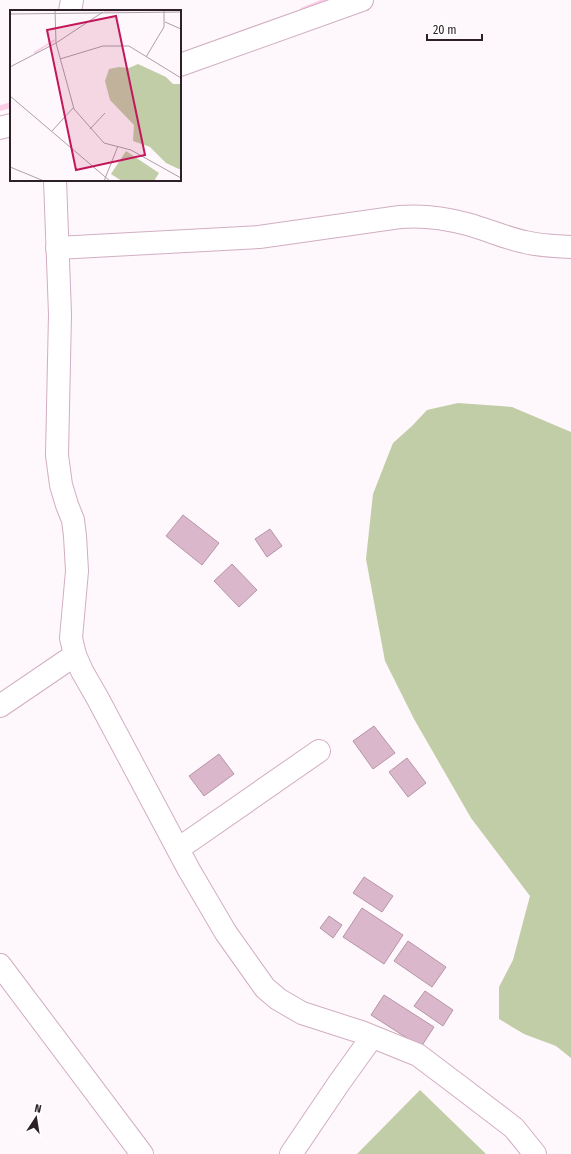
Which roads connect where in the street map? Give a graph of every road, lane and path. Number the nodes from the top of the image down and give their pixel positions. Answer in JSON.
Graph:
{"nodes":[{"id":1,"x":72,"y":0,"type":"edge"},
{"id":2,"x":362,"y":0,"type":"edge"},
{"id":3,"x":70,"y":10,"type":"edge"},
{"id":4,"x":181,"y":65,"type":"edge"},
{"id":5,"x":10,"y":125,"type":"edge"},
{"id":6,"x":0,"y":128,"type":"edge"},
{"id":7,"x":55,"y":181,"type":"edge"},
{"id":8,"x":571,"y":247,"type":"edge"},
{"id":9,"x":57,"y":248,"type":"junction"},
{"id":10,"x":75,"y":655,"type":"junction"},
{"id":11,"x":0,"y":706,"type":"edge"},
{"id":12,"x":319,"y":751,"type":"dead end"},
{"id":13,"x":178,"y":849,"type":"junction"},
{"id":14,"x":0,"y":965,"type":"edge"},
{"id":15,"x":372,"y":1037,"type":"junction"},
{"id":16,"x":142,"y":1154,"type":"edge"},
{"id":17,"x":291,"y":1154,"type":"edge"},
{"id":18,"x":535,"y":1154,"type":"edge"}],
"edges":[{"from":1,"to":3,"type":"street"},
{"from":2,"to":4,"type":"street"},
{"from":5,"to":6,"type":"street"},
{"from":7,"to":9,"type":"street"},
{"from":8,"to":9,"type":"street"},
{"from":9,"to":10,"type":"street"},
{"from":10,"to":11,"type":"street"},
{"from":10,"to":13,"type":"street"},
{"from":12,"to":13,"type":"street"},
{"from":13,"to":15,"type":"street"},
{"from":14,"to":16,"type":"street"},
{"from":15,"to":17,"type":"street"},
{"from":15,"to":18,"type":"street"}]}
